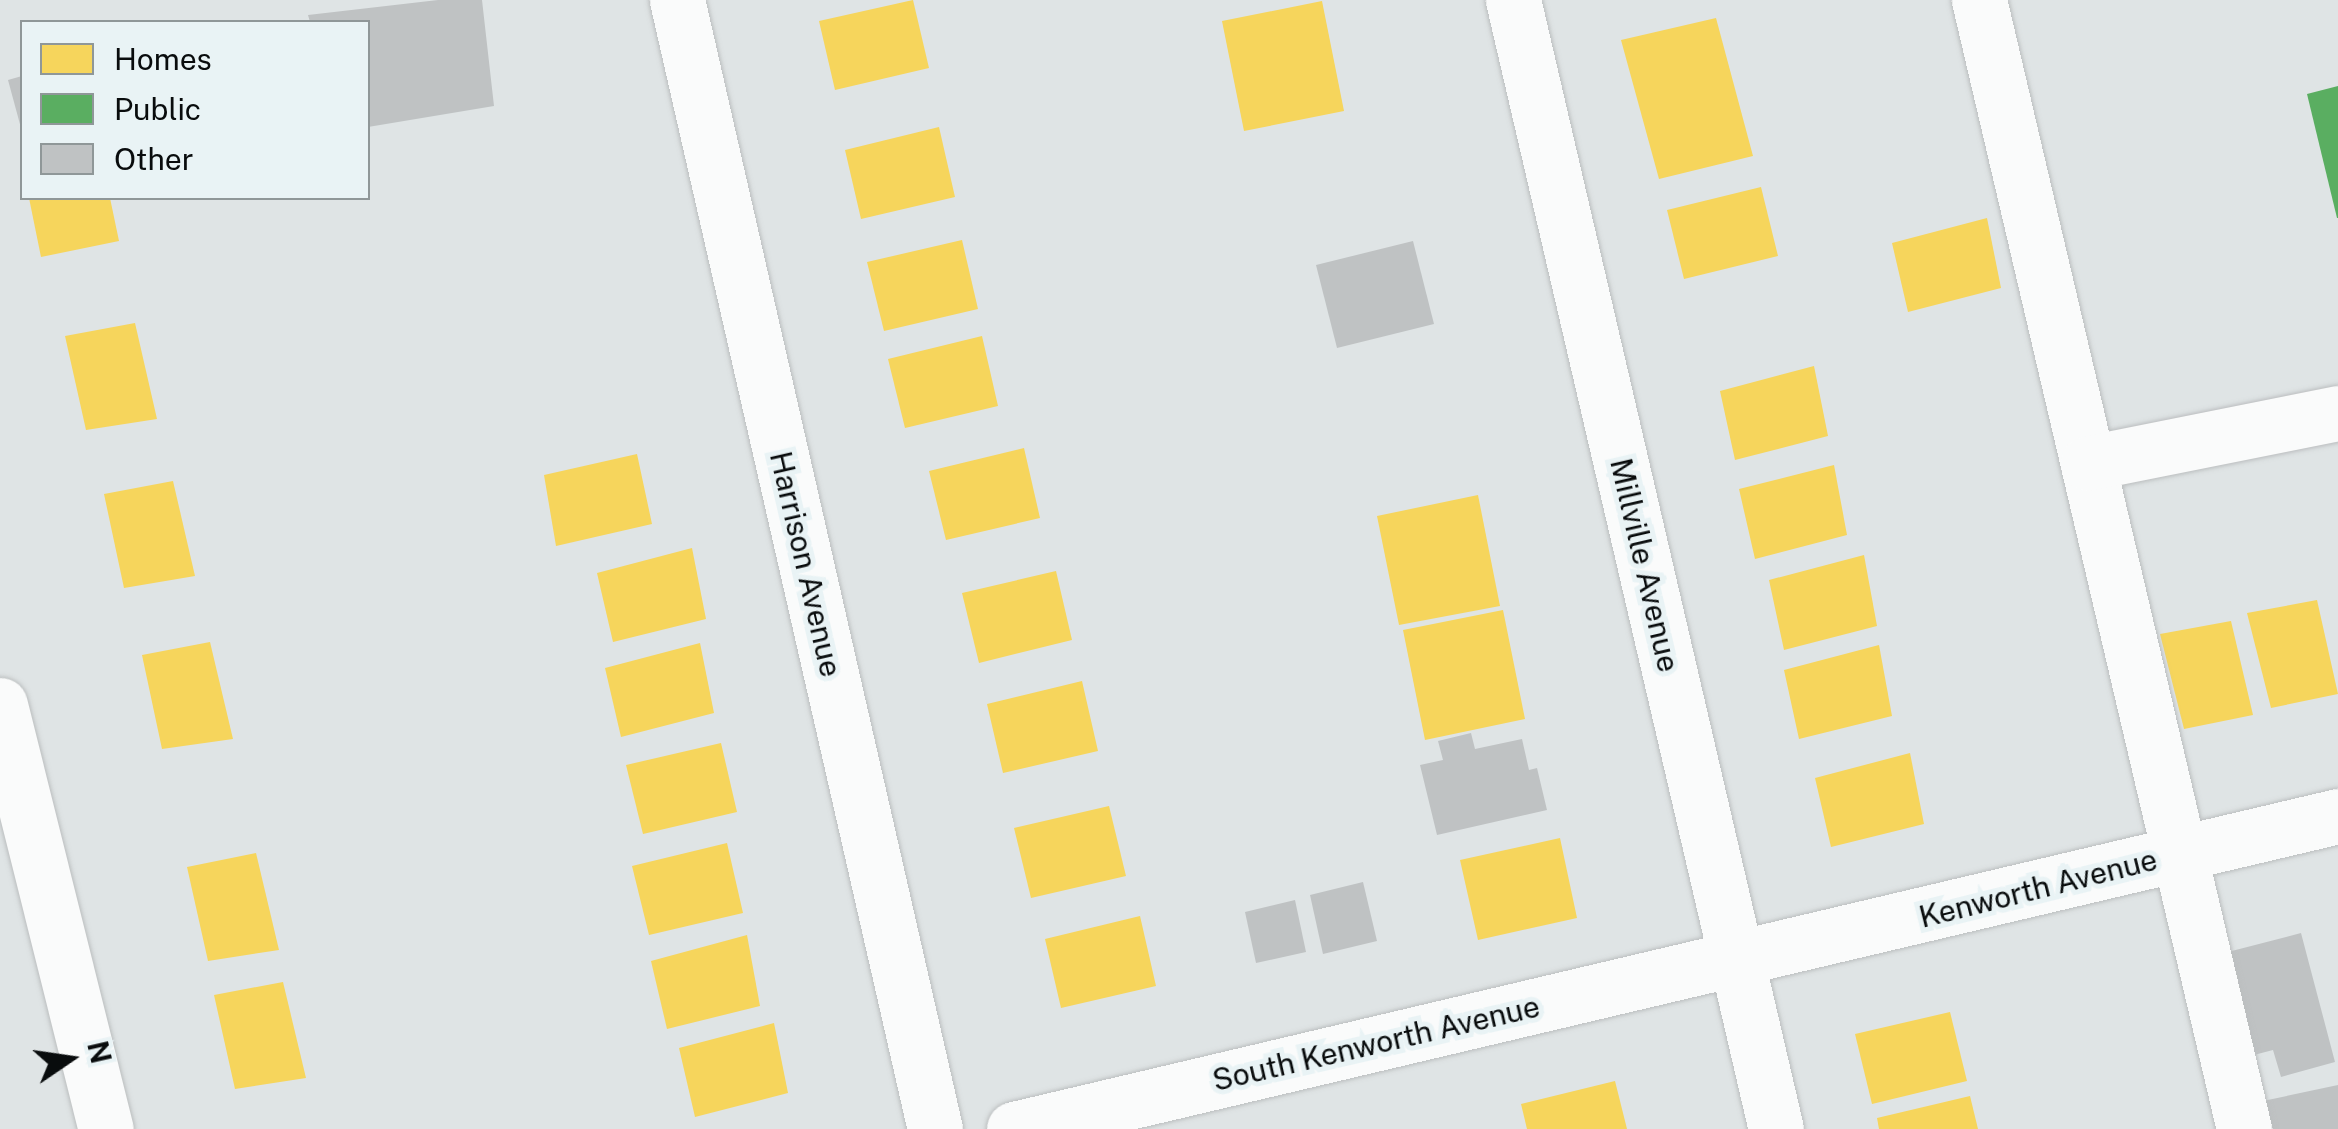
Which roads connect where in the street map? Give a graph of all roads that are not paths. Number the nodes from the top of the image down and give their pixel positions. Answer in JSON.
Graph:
{"nodes":[{"id":1,"x":676,"y":0,"type":"edge"},
{"id":2,"x":1513,"y":0,"type":"edge"},
{"id":3,"x":1980,"y":0,"type":"edge"},
{"id":4,"x":2338,"y":413,"type":"edge"},
{"id":5,"x":2088,"y":463,"type":"junction"},
{"id":6,"x":0,"y":705,"type":"edge"},
{"id":7,"x":2338,"y":816,"type":"edge"},
{"id":8,"x":2179,"y":854,"type":"junction"},
{"id":9,"x":1737,"y":958,"type":"junction"},
{"id":10,"x":106,"y":1129,"type":"edge"},
{"id":11,"x":935,"y":1129,"type":"edge"},
{"id":12,"x":1014,"y":1129,"type":"edge"},
{"id":13,"x":1776,"y":1129,"type":"edge"},
{"id":14,"x":2244,"y":1129,"type":"edge"}],
"edges":[{"from":1,"to":11,"type":"street","name":"Harrison Avenue"},
{"from":2,"to":9,"type":"street","name":"Millville Avenue"},
{"from":3,"to":5,"type":"street"},
{"from":4,"to":5,"type":"street"},
{"from":5,"to":8,"type":"street"},
{"from":6,"to":10,"type":"street"},
{"from":7,"to":8,"type":"street","name":"Kenworth Avenue"},
{"from":8,"to":9,"type":"street","name":"Kenworth Avenue"},
{"from":8,"to":14,"type":"street"},
{"from":9,"to":12,"type":"street","name":"South Kenworth Avenue"},
{"from":9,"to":13,"type":"street","name":"Millville Avenue"}]}
